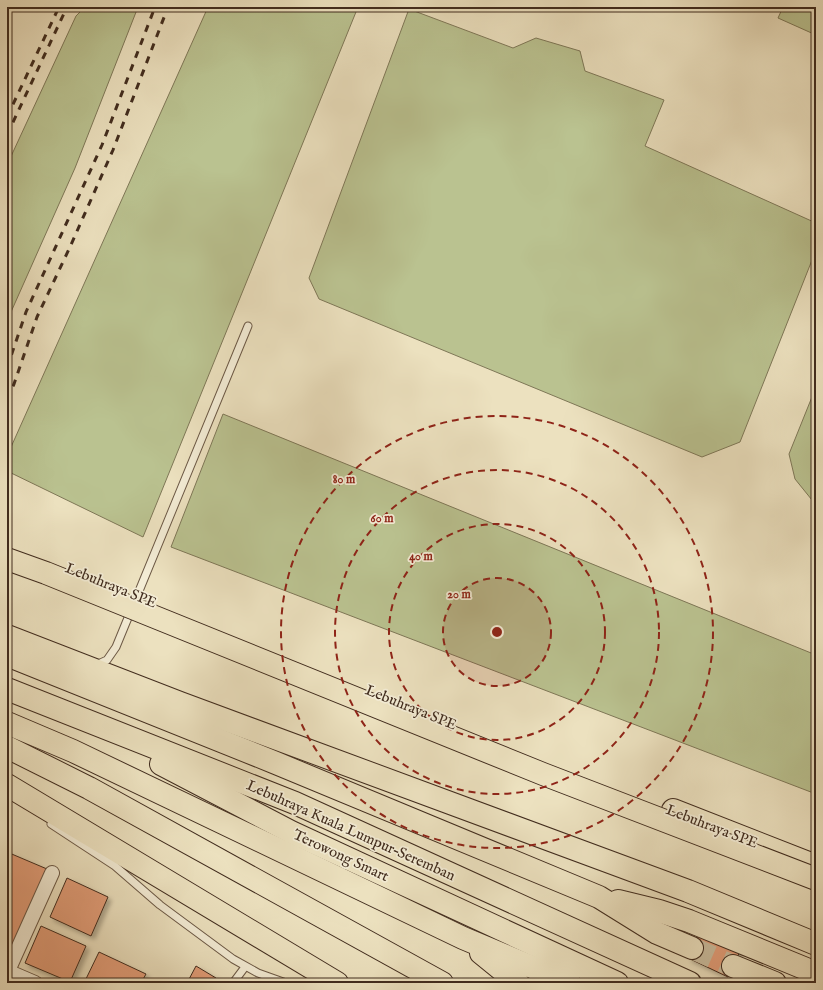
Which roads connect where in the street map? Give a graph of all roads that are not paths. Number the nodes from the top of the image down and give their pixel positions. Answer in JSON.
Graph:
{"nodes":[{"id":1,"x":248,"y":326,"type":"dead end"},
{"id":2,"x":7,"y":545,"type":"edge"},
{"id":3,"x":7,"y":560,"type":"edge"},
{"id":4,"x":7,"y":636,"type":"edge"},
{"id":5,"x":7,"y":656,"type":"edge"},
{"id":6,"x":90,"y":668,"type":"junction"},
{"id":7,"x":7,"y":689,"type":"edge"},
{"id":8,"x":70,"y":716,"type":"junction"},
{"id":9,"x":7,"y":723,"type":"edge"},
{"id":10,"x":7,"y":747,"type":"edge"},
{"id":11,"x":7,"y":786,"type":"edge"},
{"id":12,"x":34,"y":810,"type":"dead end"},
{"id":13,"x":44,"y":819,"type":"dead end"},
{"id":14,"x":816,"y":866,"type":"edge"},
{"id":15,"x":52,"y":873,"type":"dead end"},
{"id":16,"x":816,"y":879,"type":"edge"},
{"id":17,"x":599,"y":897,"type":"junction"},
{"id":18,"x":463,"y":938,"type":"junction"},
{"id":19,"x":816,"y":944,"type":"edge"},
{"id":20,"x":692,"y":948,"type":"tunnel mouth"},
{"id":21,"x":733,"y":966,"type":"tunnel mouth"},
{"id":22,"x":245,"y":967,"type":"junction"},
{"id":23,"x":7,"y":972,"type":"edge"},
{"id":24,"x":816,"y":973,"type":"edge"},
{"id":25,"x":35,"y":983,"type":"edge"},
{"id":26,"x":233,"y":983,"type":"edge"},
{"id":27,"x":286,"y":983,"type":"edge"},
{"id":28,"x":338,"y":983,"type":"edge"},
{"id":29,"x":442,"y":983,"type":"edge"},
{"id":30,"x":518,"y":983,"type":"edge"},
{"id":31,"x":570,"y":983,"type":"edge"},
{"id":32,"x":617,"y":983,"type":"edge"},
{"id":33,"x":690,"y":983,"type":"edge"},
{"id":34,"x":775,"y":983,"type":"edge"}],
"edges":[{"from":1,"to":6,"type":"lane"},
{"from":2,"to":14,"type":"highway","name":"Lebuhraya SPE"},
{"from":3,"to":16,"type":"highway","name":"Lebuhraya SPE","bridge":true},
{"from":4,"to":6,"type":"highway"},
{"from":5,"to":17,"type":"highway"},
{"from":6,"to":19,"type":"highway"},
{"from":7,"to":8,"type":"highway","name":"Lebuhraya Kuala Lumpur–Seremban"},
{"from":8,"to":32,"type":"highway","name":"Terowong Smart"},
{"from":8,"to":33,"type":"highway","name":"Lebuhraya Kuala Lumpur–Seremban"},
{"from":9,"to":18,"type":"highway","name":"Terowong Smart"},
{"from":10,"to":29,"type":"highway"},
{"from":11,"to":12,"type":"lane"},
{"from":11,"to":28,"type":"highway"},
{"from":13,"to":22,"type":"lane"},
{"from":15,"to":23,"type":"street"},
{"from":17,"to":20,"type":"highway"},
{"from":17,"to":24,"type":"highway"},
{"from":18,"to":30,"type":"highway","name":"Terowong Smart"},
{"from":18,"to":31,"type":"highway","name":"Terowong Smart"},
{"from":21,"to":34,"type":"highway"},
{"from":22,"to":26,"type":"lane"},
{"from":22,"to":27,"type":"lane"},
{"from":23,"to":25,"type":"street"}]}
